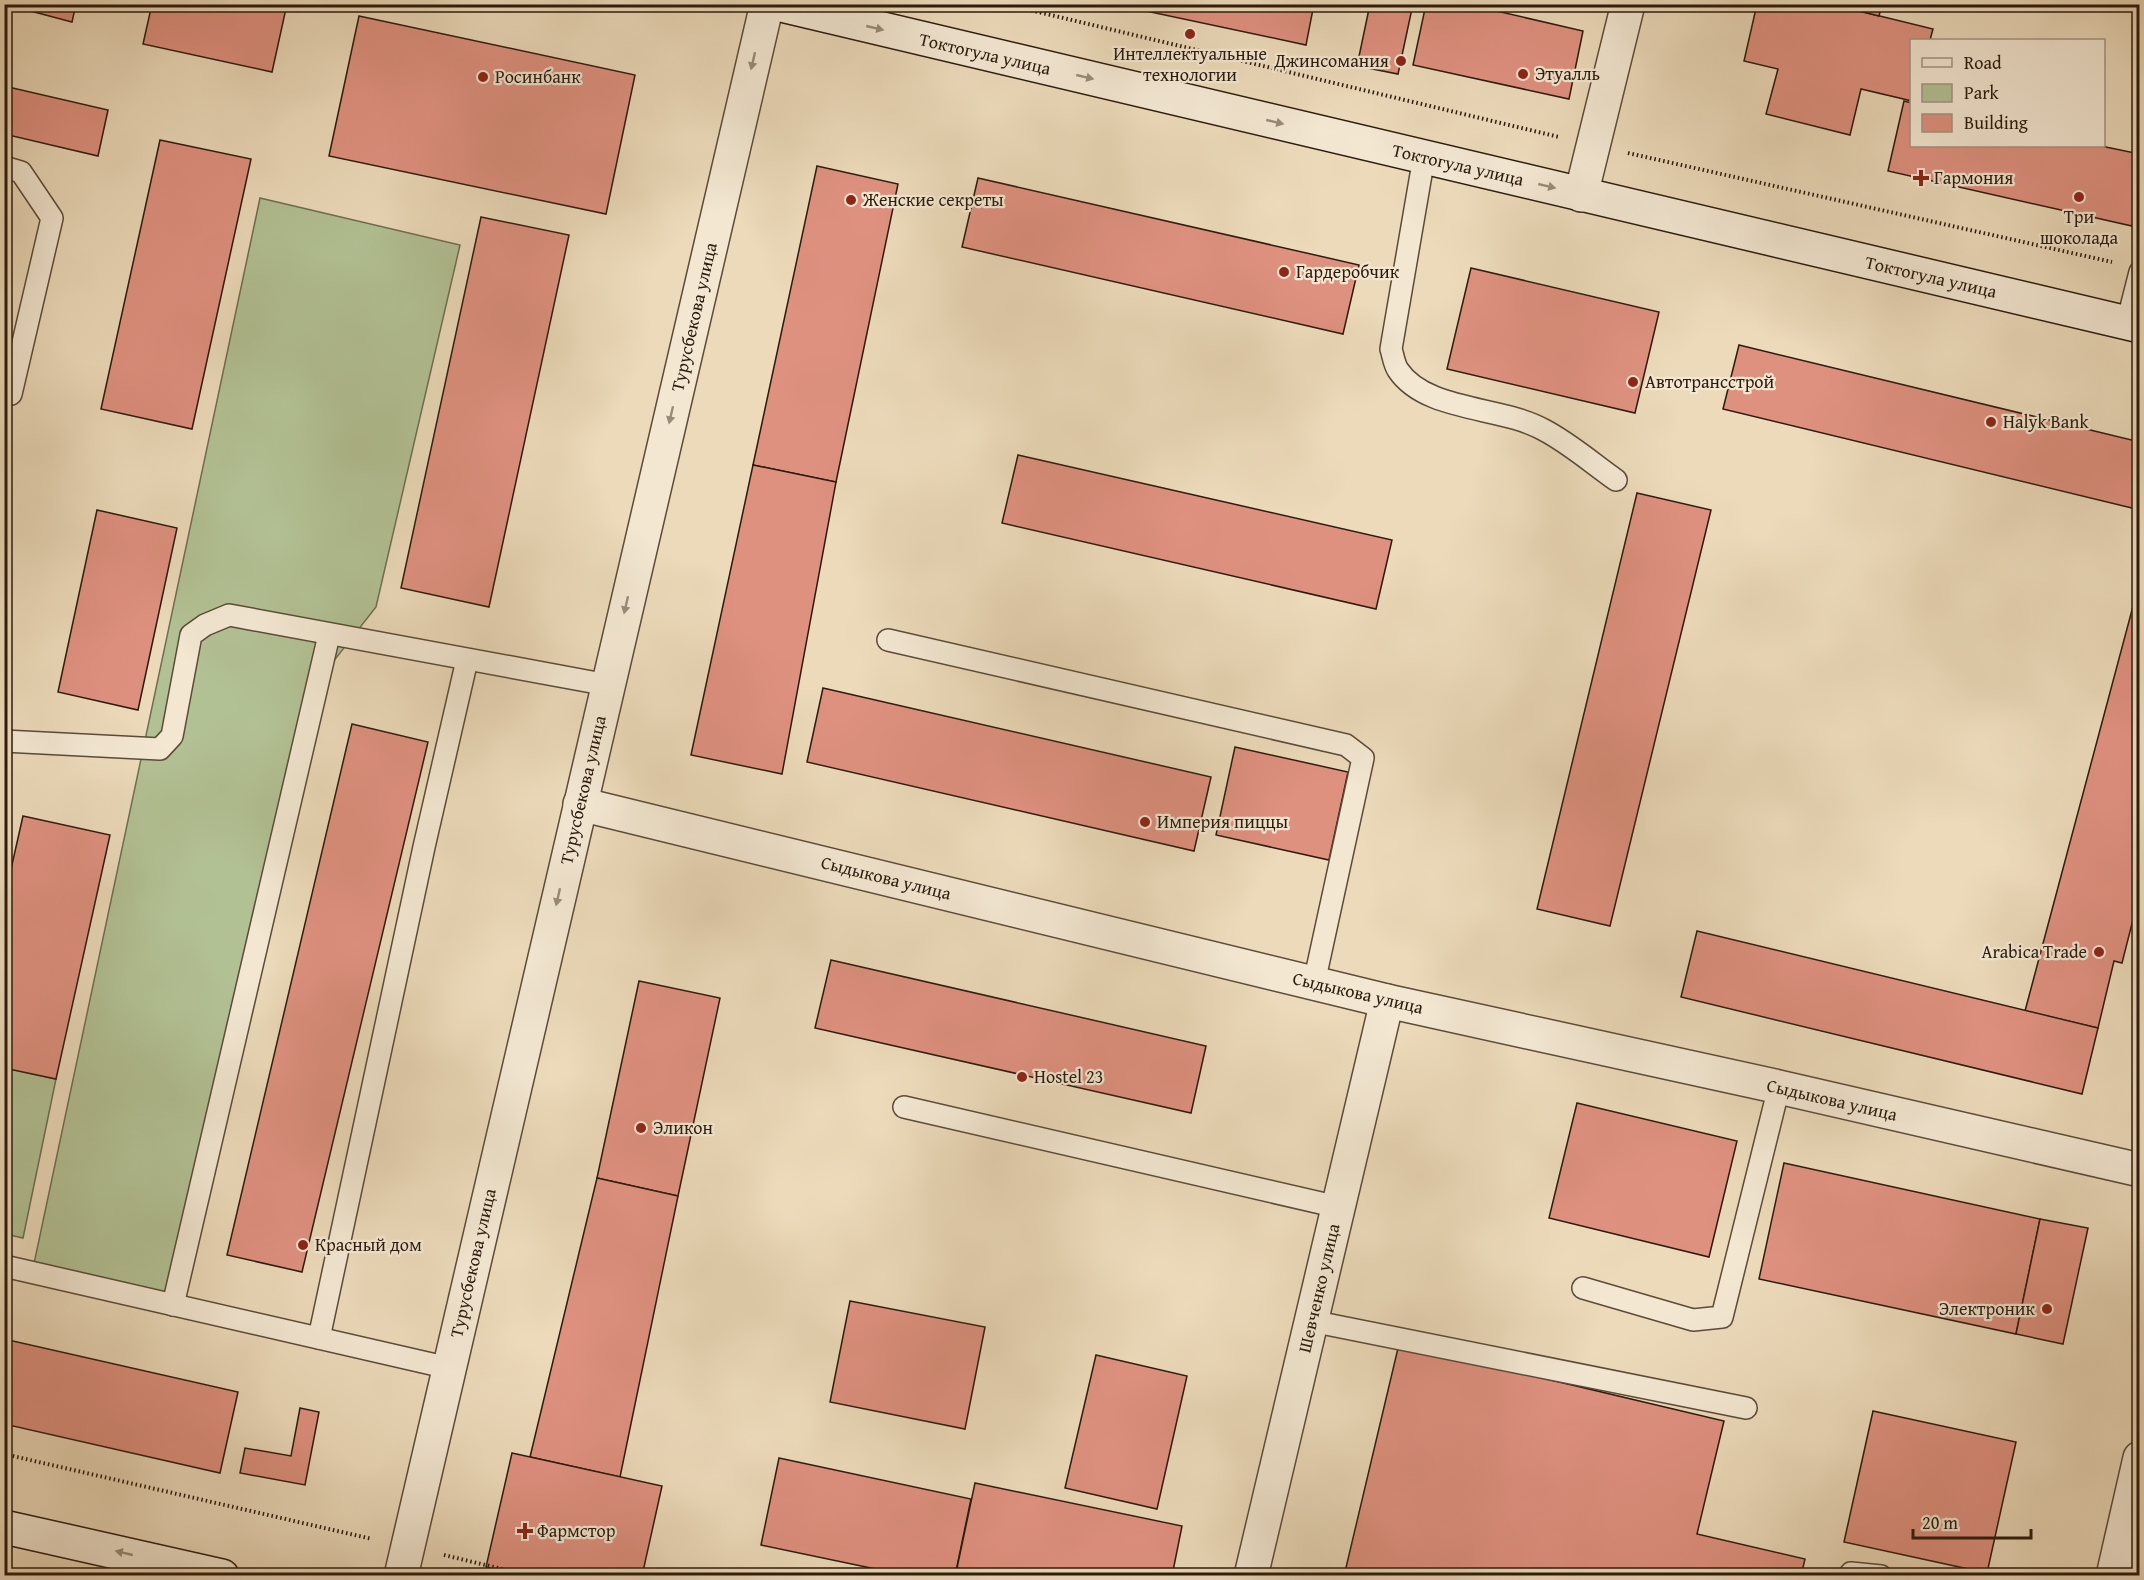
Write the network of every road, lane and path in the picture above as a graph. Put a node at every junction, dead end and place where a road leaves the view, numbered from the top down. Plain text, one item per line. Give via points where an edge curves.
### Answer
1 (767, 4) edge
2 (777, 4) edge
3 (1628, 4) edge
4 (1424, 157) junction
5 (4, 167) edge
6 (1581, 195) junction
7 (2139, 272) edge
8 (2133, 325) edge
9 (11, 394) dead end
10 (1616, 480) dead end
11 (329, 635) junction
12 (888, 640) dead end
13 (467, 660) junction
14 (608, 685) junction
15 (4, 741) edge
16 (580, 804) junction
17 (1314, 983) junction
18 (1387, 1001) junction
19 (1779, 1087) junction
20 (904, 1107) dead end
21 (2139, 1170) edge
22 (1338, 1207) junction
23 (4, 1266) edge
24 (1582, 1288) dead end
25 (173, 1305) junction
26 (1311, 1321) junction
27 (319, 1338) junction
28 (449, 1368) junction
29 (1746, 1408) dead end
30 (4, 1454) edge
31 (2139, 1458) edge
32 (4, 1527) edge
33 (404, 1561) edge
34 (154, 1568) edge
35 (222, 1575) edge
36 (531, 1575) edge
37 (1251, 1575) edge
38 (1849, 1575) edge
39 (1881, 1575) edge
40 (2113, 1575) edge

1 -> 14 street, Турусбекова улица
2 -> 4 street, Токтогула улица
3 - 6 street
4 -> 6 street, Токтогула улица
4 - 10 lane via 1391,349 1397,369 1410,384 1437,399 1513,417 1544,430
5 - 9 lane via 21,172 52,218
6 - 8 street, Токтогула улица
7 - 8 lane
11 - 13 lane
11 - 15 lane via 229,615 205,625 191,635 172,736 160,749
11 - 25 lane
12 - 17 lane via 1346,745 1363,758
13 - 14 lane
13 - 27 lane
14 - 16 street, Турусбекова улица
16 - 17 street, Сыдыкова улица
16 -> 28 street, Турусбекова улица
17 - 18 street, Сыдыкова улица
18 - 19 street, Сыдыкова улица
18 - 22 street, Шевченко улица
19 - 21 street, Сыдыкова улица
19 - 24 lane via 1722,1317 1693,1320
20 - 22 lane
22 - 26 street, Шевченко улица
23 - 25 lane
25 - 27 lane
26 - 29 lane
26 - 37 street, Шевченко улица
27 - 28 lane
28 - 33 street, Турусбекова улица
30 - 33 path
31 - 40 street
34 -> 32 street
33 - 36 path
34 - 35 street
38 - 39 lane

